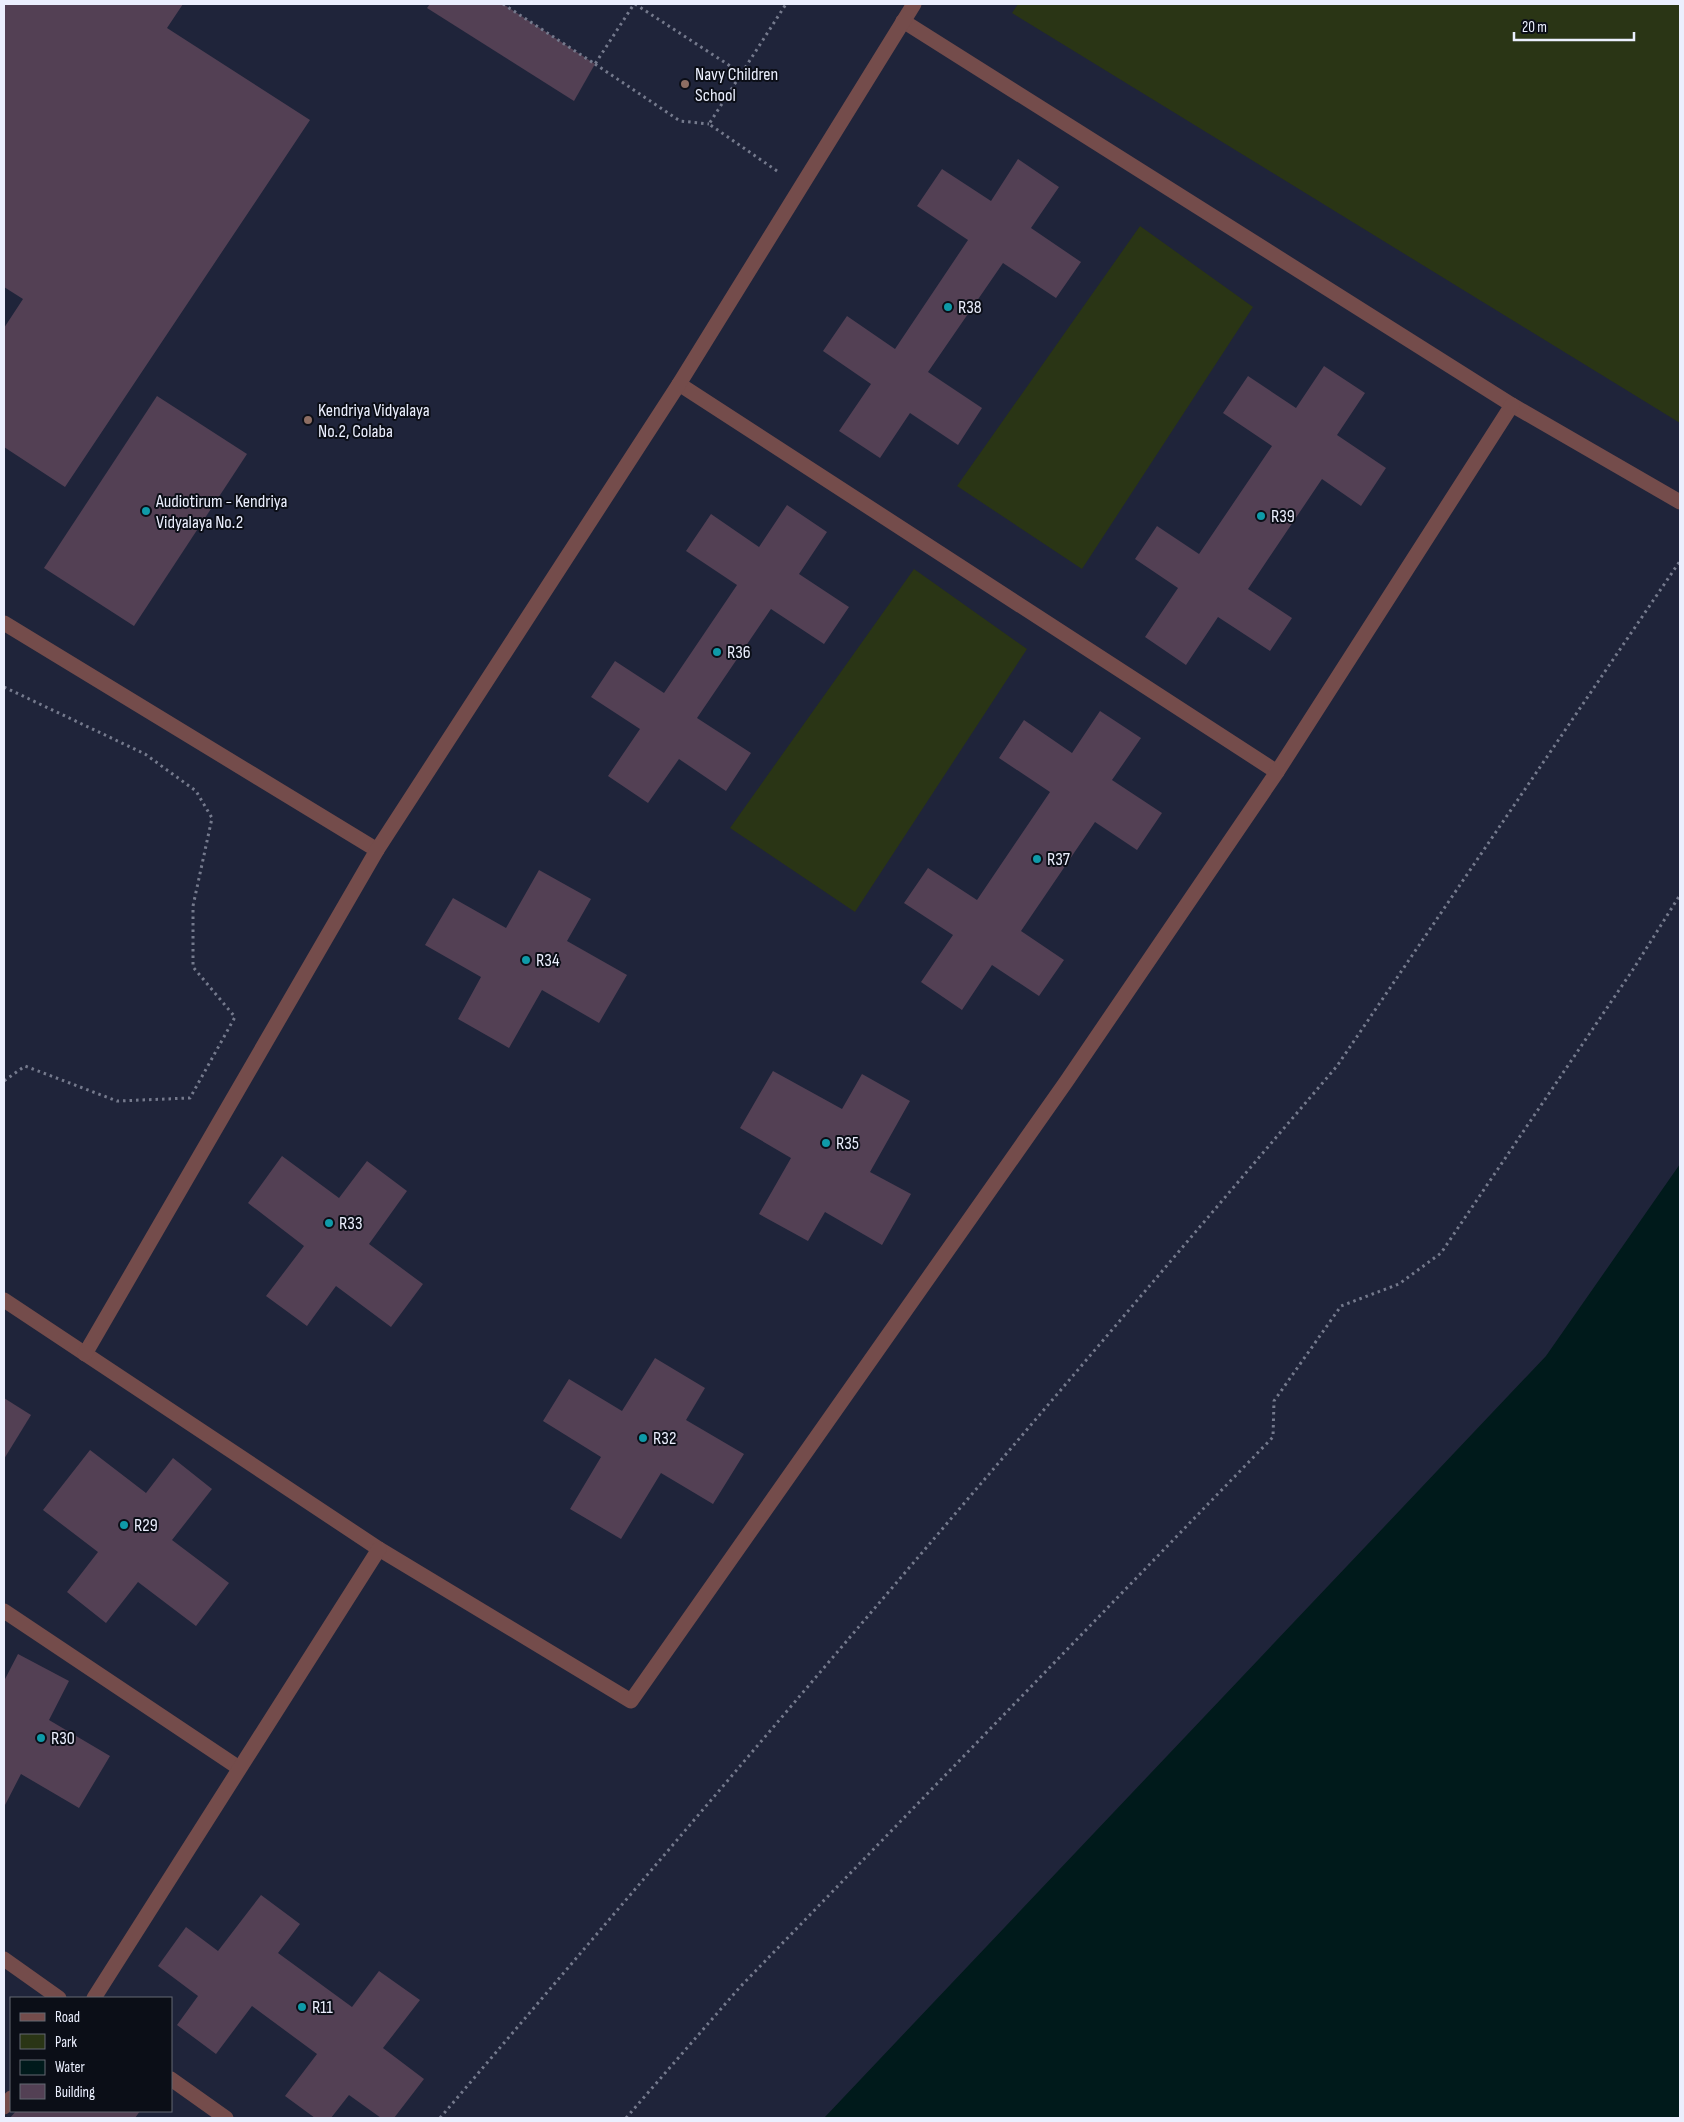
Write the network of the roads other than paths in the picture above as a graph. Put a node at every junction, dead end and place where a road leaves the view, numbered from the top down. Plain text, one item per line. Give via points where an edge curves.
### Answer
1 (914, 4) edge
2 (903, 20) junction
3 (678, 384) junction
4 (1512, 405) junction
5 (1680, 502) edge
6 (4, 623) edge
7 (1277, 772) junction
8 (377, 850) junction
9 (4, 1300) edge
10 (85, 1354) junction
11 (379, 1549) junction
12 (4, 1611) edge
13 (239, 1768) junction
14 (4, 1959) edge
15 (58, 1997) edge
16 (95, 1997) edge
17 (172, 2080) edge
18 (226, 2118) edge

1 - 2 street
2 - 3 street
2 - 4 street
3 - 7 street
3 - 8 street
4 - 5 street
4 - 7 street
6 - 8 street
7 - 11 street via 1060,1090 631,1701
8 - 10 street
9 - 10 street
10 - 11 street
11 - 13 street
12 - 13 street
13 - 16 street
14 - 15 street
17 - 18 street

